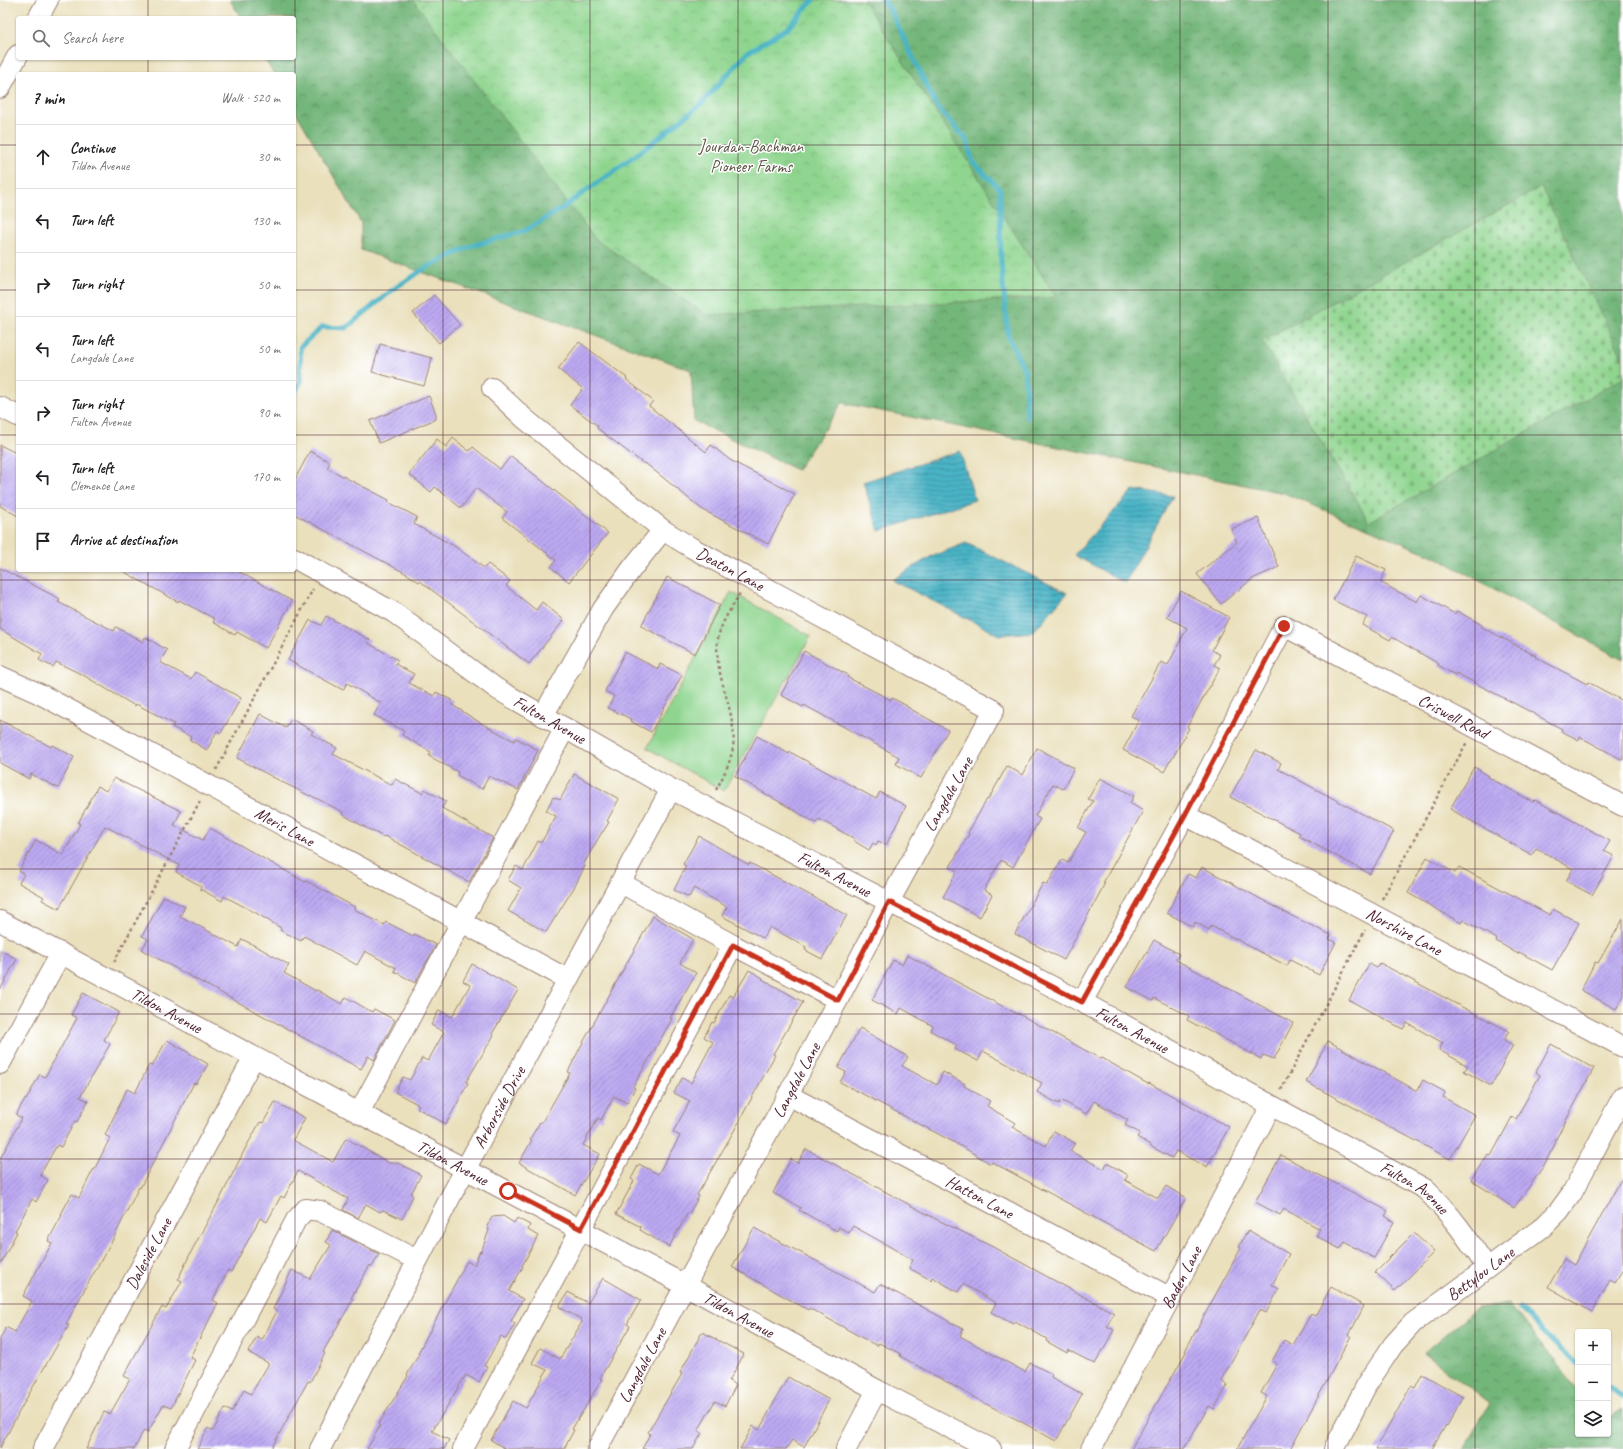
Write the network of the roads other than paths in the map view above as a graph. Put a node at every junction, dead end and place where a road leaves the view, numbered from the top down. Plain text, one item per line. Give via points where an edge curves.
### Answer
1 (48, 0) edge
2 (39, 16) edge
3 (16, 59) edge
4 (0, 88) edge
5 (492, 388) dead end
6 (0, 407) edge
7 (16, 415) edge
8 (663, 530) junction
9 (296, 559) edge
10 (0, 676) edge
11 (994, 710) joint
12 (543, 716) junction
13 (564, 728) junction
14 (671, 789) junction
15 (1623, 806) edge
16 (1185, 815) junction
17 (621, 883) junction
18 (889, 902) junction
19 (0, 921) edge
20 (461, 921) junction
21 (733, 945) junction
22 (61, 954) junction
23 (567, 979) junction
24 (838, 1000) junction
25 (1082, 1002) junction
26 (1623, 1048) edge
27 (254, 1057) junction
28 (0, 1064) edge
29 (788, 1095) junction
30 (1623, 1096) edge
31 (1275, 1099) junction
32 (358, 1113) junction
33 (465, 1169) junction
34 (581, 1229) junction
35 (417, 1260) junction
36 (1487, 1268) junction
37 (686, 1285) junction
38 (1171, 1298) junction
39 (877, 1390) junction
40 (43, 1449) edge
41 (175, 1449) edge
42 (320, 1449) edge
43 (463, 1449) edge
44 (598, 1449) edge
45 (846, 1449) edge
46 (991, 1449) edge
47 (1091, 1449) edge
48 (1334, 1449) edge

1 - 2 street
3 - 4 street
5 - 8 street, Deaton Lane via 524,419
6 - 7 street
8 - 11 street, Deaton Lane
8 - 12 street via 603,609
9 - 12 street, Fulton Avenue via 393,612 497,689
10 - 20 street, Meris Lane via 40,694
11 - 18 street, Langdale Lane
12 - 13 street, Fulton Avenue
13 - 14 street, Fulton Avenue
13 - 20 street
14 - 17 street, Arborside Drive
14 - 18 street, Fulton Avenue
15 - 16 street, Criswell Road via 1284,626
16 - 25 street
16 - 26 street, Norshire Lane
17 - 21 street
17 - 23 street, Arborside Drive
18 - 24 street, Langdale Lane
18 - 25 street, Fulton Avenue
19 - 22 street, Tildon Avenue
20 - 23 street, Meris Lane
20 - 32 street
21 - 24 street
21 - 34 street
22 - 27 street, Tildon Avenue
22 - 28 street
23 - 33 street, Arborside Drive
24 - 29 street, Langdale Lane
25 - 31 street, Fulton Avenue
27 - 32 street, Tildon Avenue
27 - 40 street, Daleside Lane
29 - 37 street, Langdale Lane
29 - 38 street, Hatton Lane
30 - 36 street, Bettylou Lane via 1572,1193 1559,1211 1543,1228
31 - 36 street, Fulton Avenue via 1425,1189 1460,1227
31 - 38 street, Baden Lane
32 - 33 street, Tildon Avenue
33 - 34 street, Tildon Avenue
33 - 35 street, Arborside Drive
34 - 37 street, Tildon Avenue
34 - 43 street
35 - 41 street via 320,1211 306,1209 296,1220
35 - 42 street, Arborside Drive
36 - 48 street, Bettylou Lane via 1413,1323 1393,1345 1366,1386
37 - 39 street, Tildon Avenue
37 - 44 street, Langdale Lane
38 - 47 street, Baden Lane
39 - 45 street
39 - 46 street, Tildon Avenue

